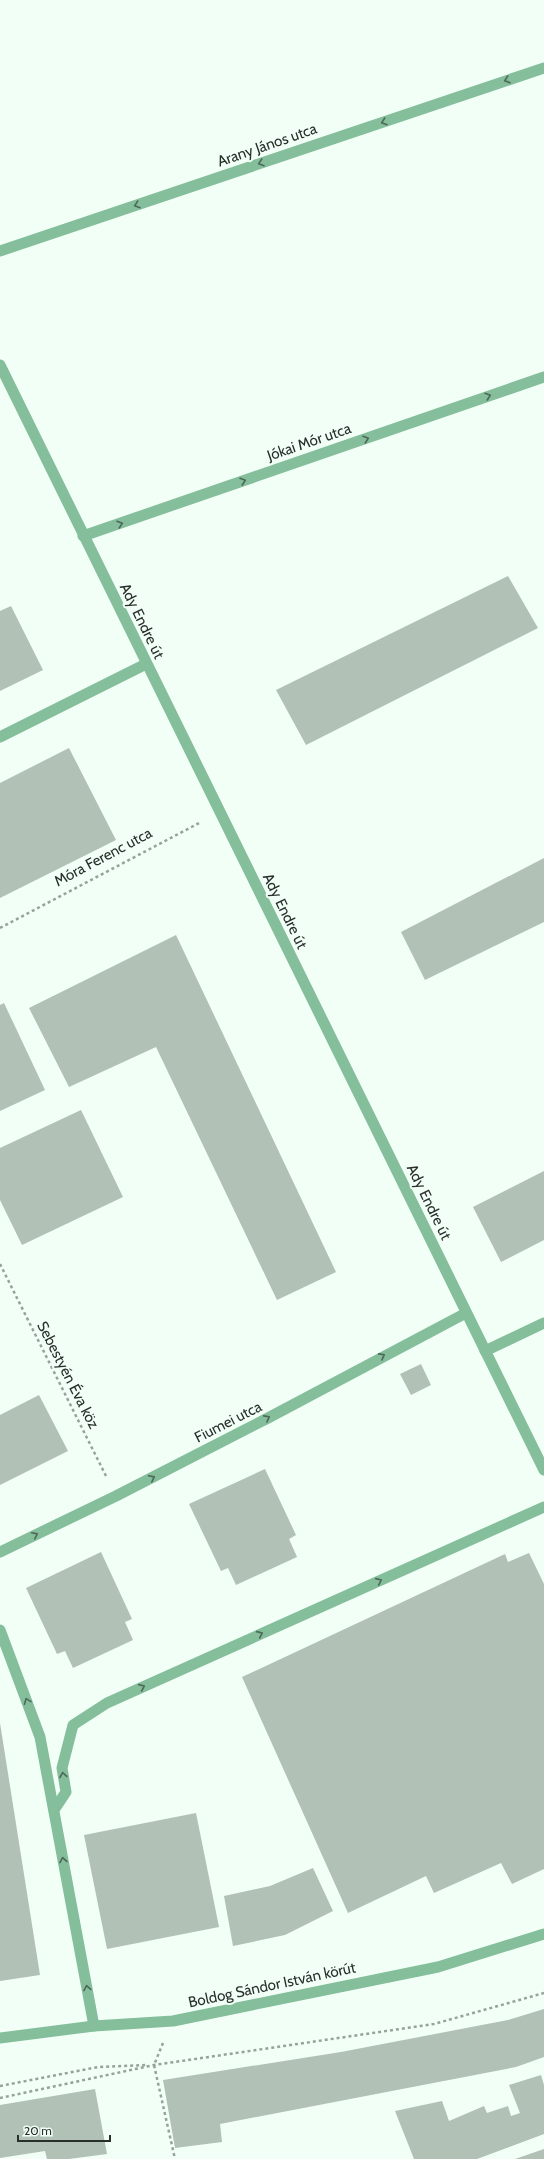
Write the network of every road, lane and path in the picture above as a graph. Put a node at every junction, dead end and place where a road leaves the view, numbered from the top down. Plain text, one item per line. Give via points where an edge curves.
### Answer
1 (544, 68) edge
2 (0, 251) edge
3 (0, 365) edge
4 (544, 377) edge
5 (83, 536) junction
6 (146, 664) junction
7 (0, 737) edge
8 (220, 812) junction
9 (0, 928) edge
10 (0, 1264) edge
11 (466, 1313) junction
12 (544, 1322) edge
13 (485, 1351) junction
14 (544, 1470) edge
15 (116, 1496) junction
16 (544, 1507) edge
17 (0, 1552) edge
18 (0, 1630) edge
19 (54, 1810) junction
20 (544, 1934) edge
21 (544, 1993) edge
22 (173, 2020) junction
23 (94, 2026) junction
24 (0, 2038) edge
25 (154, 2065) junction
26 (0, 2086) edge
27 (0, 2098) edge
28 (175, 2159) edge

1 -> 2 street, Arany János utca
3 - 5 street, Ady Endre út
5 -> 4 street, Jókai Mór utca
5 - 6 street, Ady Endre út
6 - 7 street
6 - 8 street, Ady Endre út
8 - 9 path, Móra Ferenc utca
8 - 11 street, Ady Endre út
10 - 15 path, Sebestyén Éva köz
11 - 13 street, Ady Endre út
15 -> 11 street, Fiumei utca
12 - 13 street
13 - 14 street, Ady Endre út
17 -> 15 street, Fiumei utca
19 -> 16 street via 66,1792 62,1768 74,1725 107,1703
19 -> 18 street via 40,1737
23 -> 19 street
20 - 22 street, Boldog Sándor István körút via 438,1967
21 - 25 path via 434,2024
22 - 23 street, Boldog Sándor István körút
22 - 25 path
23 - 24 street, Boldog Sándor István körút
25 - 26 path via 98,2067
25 - 27 path
25 - 28 path

